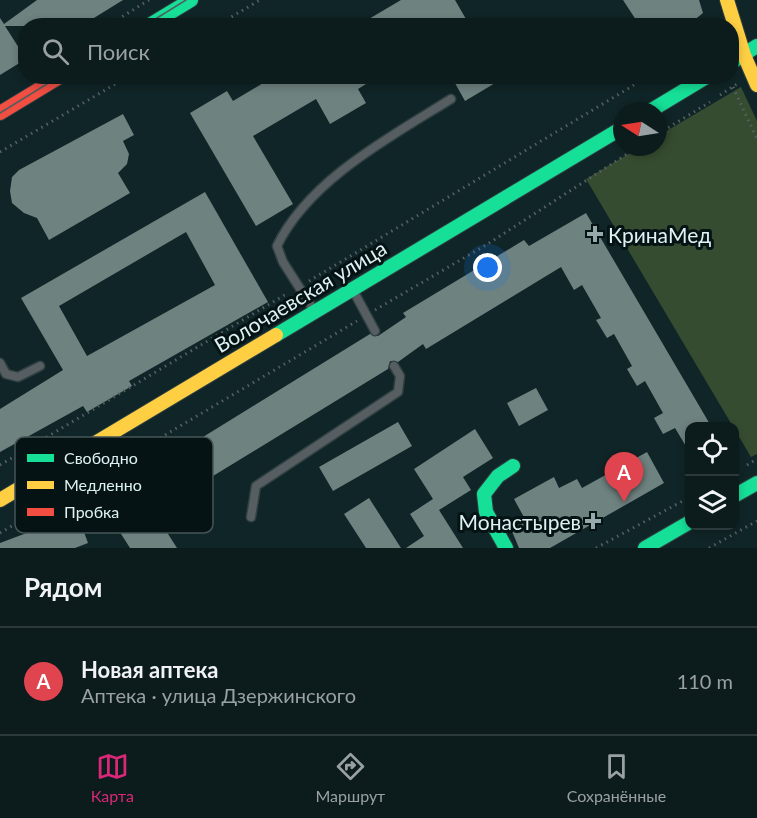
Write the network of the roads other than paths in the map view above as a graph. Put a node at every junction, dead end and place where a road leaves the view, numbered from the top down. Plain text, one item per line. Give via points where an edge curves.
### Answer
1 (191, 0) edge
2 (727, 0) edge
3 (161, 18) edge
4 (730, 18) edge
5 (757, 46) edge
6 (739, 58) edge
7 (739, 60) edge
8 (755, 79) edge
9 (48, 84) edge
10 (695, 84) edge
11 (451, 99) dead end
12 (665, 102) edge
13 (0, 113) edge
14 (613, 133) edge
15 (353, 289) junction
16 (315, 312) junction
17 (375, 331) dead end
18 (0, 363) edge
19 (40, 366) dead end
20 (394, 366) dead end
21 (106, 437) edge
22 (513, 466) dead end
23 (757, 483) edge
24 (15, 491) edge
25 (739, 494) edge
26 (0, 500) edge
27 (250, 517) dead end
28 (685, 525) edge
29 (506, 548) edge
30 (645, 548) edge

1 - 3 main road
2 - 4 main road
5 - 6 main road
7 - 8 main road
9 - 13 main road
10 - 12 main road
11 - 16 lane via 336,174 286,227 277,246
14 - 15 main road, Волочаевская улица
15 - 16 main road, Волочаевская улица
15 - 17 lane
16 - 21 main road, Волочаевская улица
18 - 19 lane via 6,374 18,377
20 - 27 lane via 400,375 398,392 256,486
22 - 29 main road via 486,484 482,492 483,505
23 - 25 main road
24 - 26 main road, Волочаевская улица
28 - 30 main road

